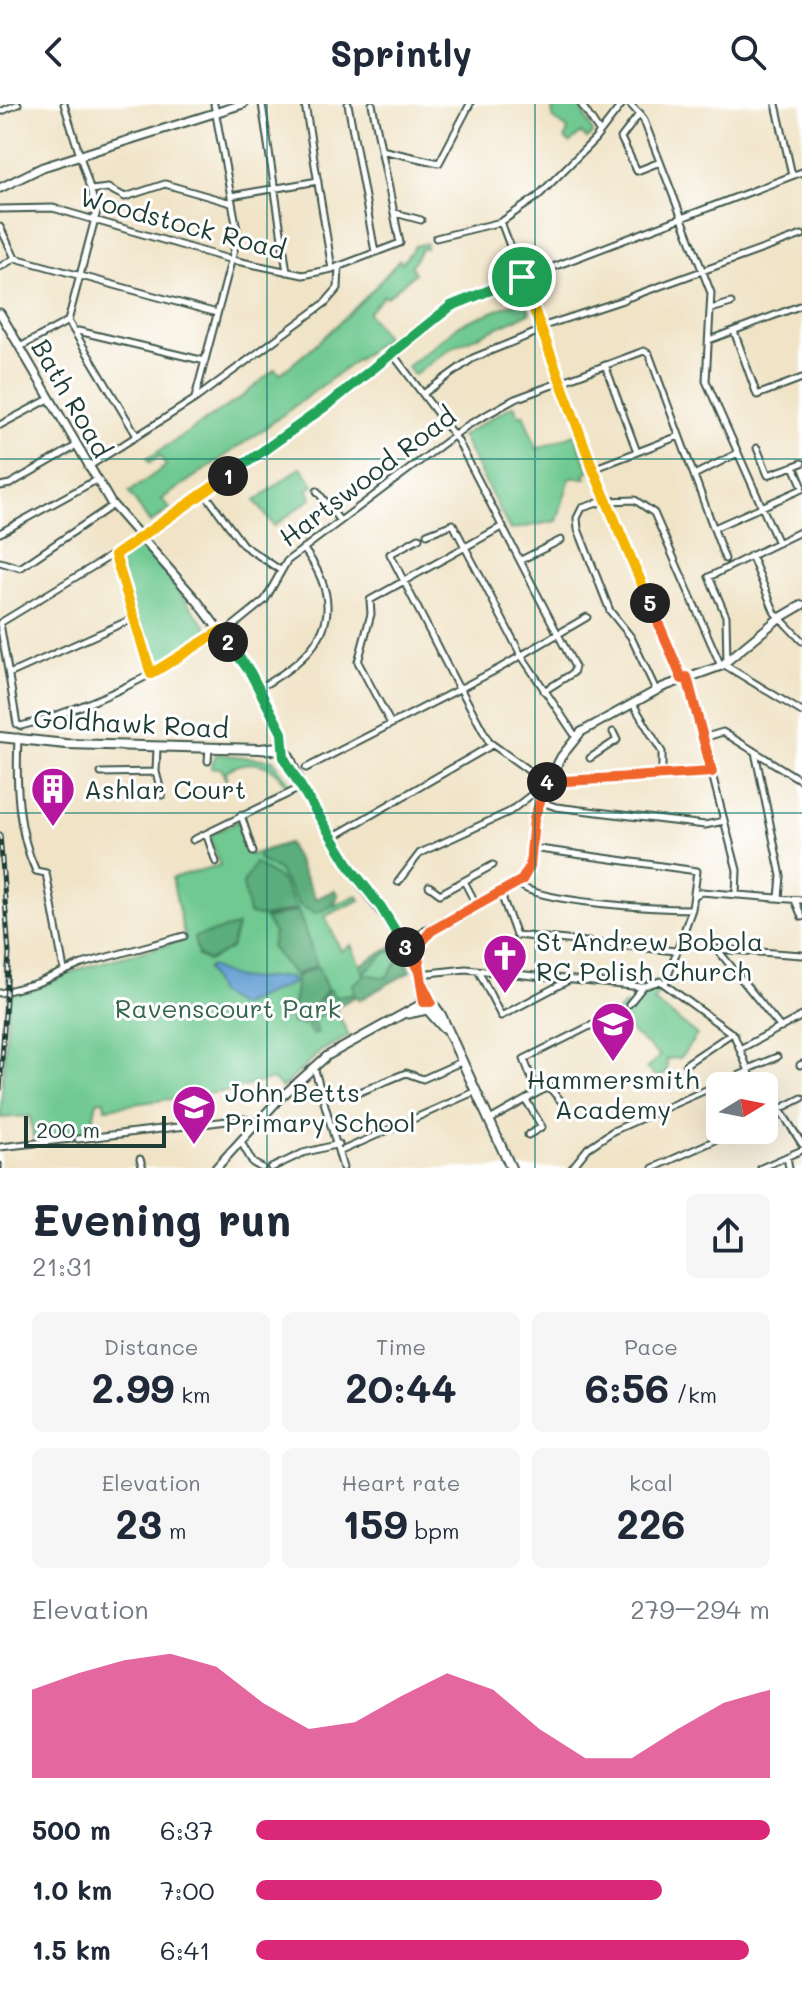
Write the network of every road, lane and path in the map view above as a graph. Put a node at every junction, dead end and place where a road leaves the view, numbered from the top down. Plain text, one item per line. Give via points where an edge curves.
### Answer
1 (18, 104) edge
2 (64, 104) edge
3 (243, 104) edge
4 (262, 104) edge
5 (305, 104) edge
6 (348, 104) edge
7 (372, 104) edge
8 (470, 104) edge
9 (581, 104) edge
10 (622, 104) edge
11 (630, 104) edge
12 (776, 104) edge
13 (214, 108) edge
14 (0, 112) edge
15 (640, 113) junction
16 (599, 131) junction
17 (381, 150) junction
18 (79, 155) junction
19 (660, 162) junction
20 (802, 172) edge
21 (792, 175) junction
22 (318, 181) junction
23 (0, 188) edge
24 (275, 189) junction
25 (91, 190) junction
26 (231, 200) junction
27 (0, 209) edge
28 (395, 213) junction
29 (681, 217) junction
30 (97, 220) junction
31 (421, 220) dead end
32 (501, 222) junction
33 (0, 227) edge
34 (802, 235) edge
35 (436, 238) dead end
36 (375, 252) junction
37 (15, 258) junction
38 (232, 260) junction
39 (339, 266) junction
40 (0, 267) edge
41 (332, 269) junction
42 (702, 271) junction
43 (287, 272) junction
44 (80, 277) junction
45 (522, 277) junction
46 (731, 303) dead end
47 (802, 305) edge
48 (711, 309) junction
49 (0, 313) edge
50 (217, 313) junction
51 (68, 321) junction
52 (541, 328) junction
53 (77, 331) junction
54 (734, 331) junction
55 (709, 340) junction
56 (19, 347) junction
57 (392, 353) junction
58 (205, 361) junction
59 (605, 365) junction
60 (802, 378) edge
61 (561, 382) junction
62 (423, 394) junction
63 (49, 399) junction
64 (195, 399) junction
65 (0, 425) edge
66 (454, 435) junction
67 (137, 436) junction
68 (679, 436) junction
69 (76, 446) junction
70 (757, 448) dead end
71 (637, 452) junction
72 (738, 453) junction
73 (802, 463) edge
74 (794, 466) junction
75 (88, 467) junction
76 (593, 469) junction
77 (694, 475) junction
78 (96, 480) junction
79 (0, 486) edge
80 (802, 487) edge
81 (317, 491) dead end
82 (204, 492) junction
83 (607, 501) junction
84 (112, 504) junction
85 (761, 505) junction
86 (340, 521) junction
87 (503, 526) junction
88 (714, 528) junction
89 (802, 531) edge
90 (0, 533) edge
91 (427, 534) dead end
92 (140, 538) junction
93 (419, 538) dead end
94 (561, 540) dead end
95 (778, 543) junction
96 (303, 548) junction
97 (465, 548) junction
98 (115, 555) junction
99 (751, 555) junction
100 (725, 559) dead end
101 (521, 560) junction
102 (0, 562) edge
103 (280, 570) junction
104 (404, 581) junction
105 (802, 605) edge
106 (587, 617) dead end
107 (134, 618) junction
108 (778, 619) junction
109 (0, 623) edge
110 (558, 632) junction
111 (222, 633) junction
112 (802, 641) edge
113 (521, 655) junction
114 (724, 664) junction
115 (9, 674) junction
116 (151, 674) junction
117 (684, 678) junction
118 (259, 688) junction
119 (460, 689) junction
120 (656, 690) junction
121 (544, 691) junction
122 (633, 703) junction
123 (802, 712) edge
124 (391, 724) junction
125 (613, 732) dead end
126 (0, 737) edge
127 (18, 737) junction
128 (576, 737) junction
129 (703, 738) junction
130 (492, 745) junction
131 (157, 747) junction
132 (209, 748) junction
133 (283, 751) junction
134 (755, 752) junction
135 (590, 758) dead end
136 (208, 761) dead end
137 (306, 768) dead end
138 (156, 772) junction
139 (712, 772) junction
140 (101, 773) dead end
141 (551, 774) junction
142 (662, 775) junction
143 (802, 781) edge
144 (300, 783) junction
145 (546, 783) junction
146 (162, 795) dead end
147 (540, 798) junction
148 (241, 815) junction
149 (724, 821) junction
150 (207, 836) junction
151 (332, 838) junction
152 (193, 840) dead end
153 (532, 848) junction
154 (253, 852) dead end
155 (216, 862) dead end
156 (493, 865) dead end
157 (464, 881) junction
158 (398, 882) dead end
159 (518, 884) junction
160 (429, 886) dead end
161 (501, 894) junction
162 (736, 895) junction
163 (695, 896) junction
164 (779, 898) junction
165 (799, 900) edge
166 (477, 907) junction
167 (692, 909) junction
168 (802, 917) edge
169 (184, 936) dead end
170 (412, 948) junction
171 (676, 951) junction
172 (802, 955) edge
173 (64, 970) junction
174 (479, 971) junction
175 (419, 973) junction
176 (569, 980) junction
177 (665, 984) junction
178 (642, 987) junction
179 (0, 993) edge
180 (629, 1004) dead end
181 (428, 1005) junction
182 (802, 1016) edge
183 (592, 1025) dead end
184 (781, 1028) junction
185 (732, 1033) junction
186 (740, 1049) junction
187 (777, 1057) dead end
188 (461, 1062) junction
189 (686, 1064) dead end
190 (314, 1067) junction
191 (748, 1070) junction
192 (474, 1092) junction
193 (537, 1093) junction
194 (355, 1094) dead end
195 (802, 1098) edge
196 (526, 1100) junction
197 (561, 1101) dead end
198 (779, 1108) joint
199 (487, 1122) junction
200 (258, 1123) junction
201 (528, 1135) dead end
202 (241, 1142) junction
203 (339, 1144) junction
204 (706, 1144) edge
205 (802, 1144) edge
206 (0, 1147) edge
207 (802, 1150) edge
208 (341, 1151) junction
209 (787, 1157) junction
210 (675, 1158) junction
211 (140, 1159) dead end
212 (143, 1168) edge
213 (216, 1168) edge
214 (262, 1168) edge
215 (271, 1168) edge
216 (343, 1168) edge
217 (511, 1168) edge
218 (572, 1168) edge
219 (653, 1168) edge
220 (679, 1168) edge
221 (761, 1168) edge
222 (789, 1168) edge

1 - 14 street
2 - 18 street
3 - 13 main road
4 - 24 street
5 - 22 street
6 - 36 street
7 - 17 street
8 - 17 street via 439,163
9 - 16 street
10 - 16 street
11 - 15 street
12 - 21 street
13 - 18 main road
13 - 26 street
15 - 19 street
15 - 19 street via 621,138 637,171
16 - 32 street via 537,197
17 - 28 street
18 - 23 main road
18 - 25 street
19 - 29 street
20 - 21 street
21 - 29 street
22 - 24 street
22 - 41 street
24 - 26 street
24 - 43 street
25 - 26 street via 108,188 125,197 165,184
25 - 30 street
26 - 38 street via 238,235
27 - 30 street, Woodstock Road via 53,208
28 - 31 street
28 - 36 street, Woodstock Road via 399,245
29 - 42 street
29 - 45 street
30 - 38 street, Woodstock Road
30 - 44 street
32 - 35 street
32 - 45 street
33 - 37 street
34 - 42 street
36 - 39 street, Woodstock Road
37 - 40 street
37 - 44 street
38 - 43 street, Woodstock Road
38 - 50 street
39 - 41 street, Woodstock Road
39 - 64 street via 338,288 325,303
41 - 43 street, Woodstock Road via 303,275
42 - 48 street
42 - 52 street
44 - 50 street
44 - 51 street
45 - 52 street
45 - 57 street via 451,306
46 - 48 street
47 - 54 street
48 - 55 street
49 - 56 main road, Bath Road
50 - 58 street
51 - 53 street
51 - 56 street
52 - 61 street
52 - 62 street via 473,358
53 - 58 street
53 - 67 street
54 - 55 street
54 - 60 street via 757,395
55 - 72 street via 706,381
56 - 63 main road, Bath Road
57 - 62 street
57 - 82 street
58 - 64 street
59 - 61 street, Hartswood Road
59 - 68 street, Hartswood Road via 646,351
59 - 71 street
61 - 66 street, Hartswood Road via 496,408
61 - 76 street
62 - 66 street
63 - 65 street
63 - 69 main road, Bath Road
64 - 67 street
66 - 86 street, Hartswood Road
66 - 87 street
67 - 75 street
68 - 71 street
68 - 77 street
69 - 75 main road, Bath Road
69 - 79 street
70 - 74 street via 768,475
71 - 76 street
72 - 77 street
72 - 85 street
73 - 74 street
74 - 80 street
75 - 78 main road, Bath Road
76 - 83 street
77 - 88 street
78 - 84 main road, Bath Road
78 - 90 street
80 - 85 street
81 - 86 street
82 - 92 street
82 - 103 street via 243,545
83 - 114 street via 635,500 654,513
83 - 117 street
83 - 120 street via 582,508 578,529 610,611 631,637
84 - 92 main road, Bath Road
84 - 102 street via 20,568
85 - 88 street
85 - 95 street
86 - 96 street, Hartswood Road
87 - 97 street
87 - 101 street
88 - 100 street
89 - 95 street
91 - 97 street via 453,524
92 - 98 street
92 - 111 main road, Bath Road
93 - 104 street via 390,554
94 - 101 street
95 - 99 street
96 - 103 street, Hartswood Road
96 - 118 street via 325,582 327,617 303,660
97 - 104 street
97 - 113 street
98 - 107 street
98 - 109 street
99 - 108 street
99 - 114 street via 709,577 726,616
101 - 110 street
103 - 111 street, Hartswood Road via 265,600
104 - 119 street
104 - 124 street via 370,600 358,659
105 - 108 main road
106 - 110 street
107 - 115 street
107 - 116 street
108 - 112 street
108 - 114 main road
109 - 115 street
110 - 113 street
110 - 121 street via 575,671
111 - 116 street, Hartswood Road
111 - 118 main road, Bath Road
113 - 119 street
113 - 121 street
114 - 117 main road
114 - 123 street
115 - 116 street, Hartswood Road via 18,725 51,718
117 - 120 main road
117 - 129 street
118 - 133 main road, Bath Road via 284,737
119 - 124 street
119 - 130 street
120 - 122 main road
121 - 128 street
122 - 128 main road
122 - 142 street via 662,752
124 - 137 street
125 - 135 street via 617,740
126 - 127 main road, Goldhawk Road
127 - 131 main road, Goldhawk Road
127 - 173 street via 18,787 27,849 36,871 46,873
128 - 141 main road
129 - 134 street via 723,732
129 - 139 street
130 - 145 street
130 - 151 street
131 - 132 main road, Goldhawk Road
131 - 138 street
132 - 133 main road, Goldhawk Road
132 - 136 street
133 - 144 main road
134 - 143 street
134 - 164 street via 781,876
138 - 140 street
138 - 146 street
139 - 142 street
139 - 149 street
141 - 142 street via 566,781
141 - 145 main road
144 - 148 street
144 - 151 main road
145 - 147 main road
147 - 149 street via 556,807 705,825
147 - 153 main road
147 - 158 street via 531,795 509,812 420,853
148 - 150 street
148 - 154 street
149 - 162 street via 737,870
150 - 152 street
150 - 155 street
151 - 170 main road
153 - 159 main road via 529,868
153 - 163 street via 694,870
156 - 157 street
157 - 160 street via 440,894
157 - 166 street
159 - 161 main road
159 - 167 street via 553,896
161 - 166 main road
161 - 171 street via 516,935
162 - 163 street
162 - 164 street
163 - 167 street
164 - 165 street
165 - 168 street
166 - 170 main road via 422,932
167 - 171 street
169 - 173 street
170 - 175 main road
171 - 177 street
172 - 184 street via 717,949
173 - 179 street
174 - 175 street
174 - 176 street
174 - 176 street via 501,1016
175 - 181 main road
176 - 178 street
177 - 178 street via 654,980
177 - 185 street
178 - 180 street
181 - 188 main road
181 - 190 main road via 348,1043
182 - 184 street
183 - 193 street via 524,1059
184 - 186 street
185 - 186 street
185 - 189 street
186 - 191 street
187 - 191 street
188 - 192 main road
188 - 194 street via 423,1079 406,1073
190 - 200 main road
190 - 203 street
191 - 218 street via 613,1131 588,1148
192 - 199 main road
192 - 208 street
193 - 196 street
193 - 197 street via 549,1087
195 - 198 street
196 - 199 street
196 - 201 street via 542,1127
198 - 205 street
199 - 217 main road
200 - 202 main road
200 - 206 street via 244,1119
202 - 213 main road
202 - 214 street
203 - 208 street
203 - 215 street
204 - 210 street
207 - 209 street
208 - 216 street
209 - 221 street
209 - 222 street
210 - 219 street
210 - 220 street
211 - 212 street

